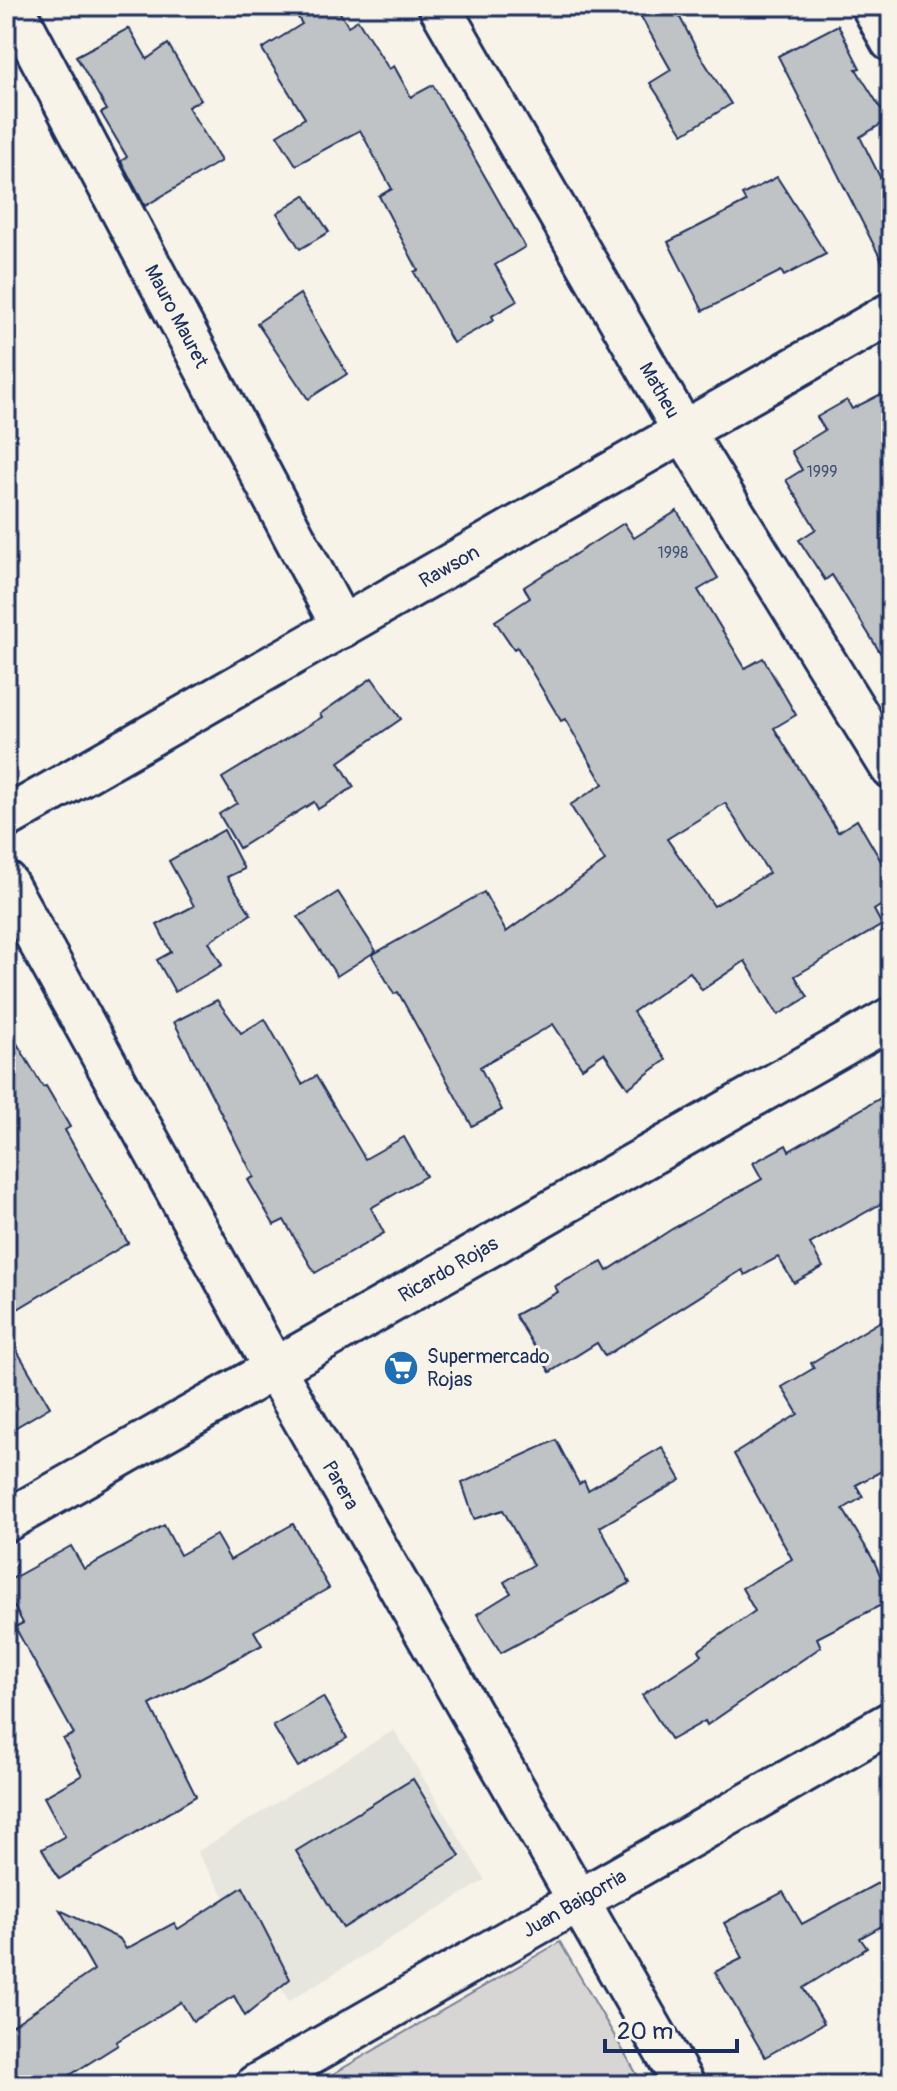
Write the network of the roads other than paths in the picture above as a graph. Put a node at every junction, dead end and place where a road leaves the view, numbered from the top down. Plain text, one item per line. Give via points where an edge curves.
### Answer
1 (13, 6) edge
2 (439, 6) edge
3 (872, 6) edge
4 (891, 41) edge
5 (891, 313) edge
6 (684, 432) junction
7 (342, 627) junction
8 (891, 768) edge
9 (6, 818) edge
10 (6, 882) edge
11 (891, 1018) edge
12 (274, 1368) junction
13 (6, 1521) edge
14 (891, 1722) edge
15 (578, 1900) junction
16 (256, 2085) edge
17 (684, 2085) edge

1 - 7 street, Mauro Mauret
2 - 6 street, Matheu
3 - 4 street
5 - 6 street, Rawson
6 - 7 street, Rawson
6 - 8 street, Matheu
7 - 9 street, Rawson
10 - 12 street, Parera
11 - 12 street, Ricardo Rojas
12 - 13 street, Ricardo Rojas
12 - 15 street, Parera
14 - 15 street, Juan Baigorria
15 - 16 street, Juan Baigorria
15 - 17 street, Parera

